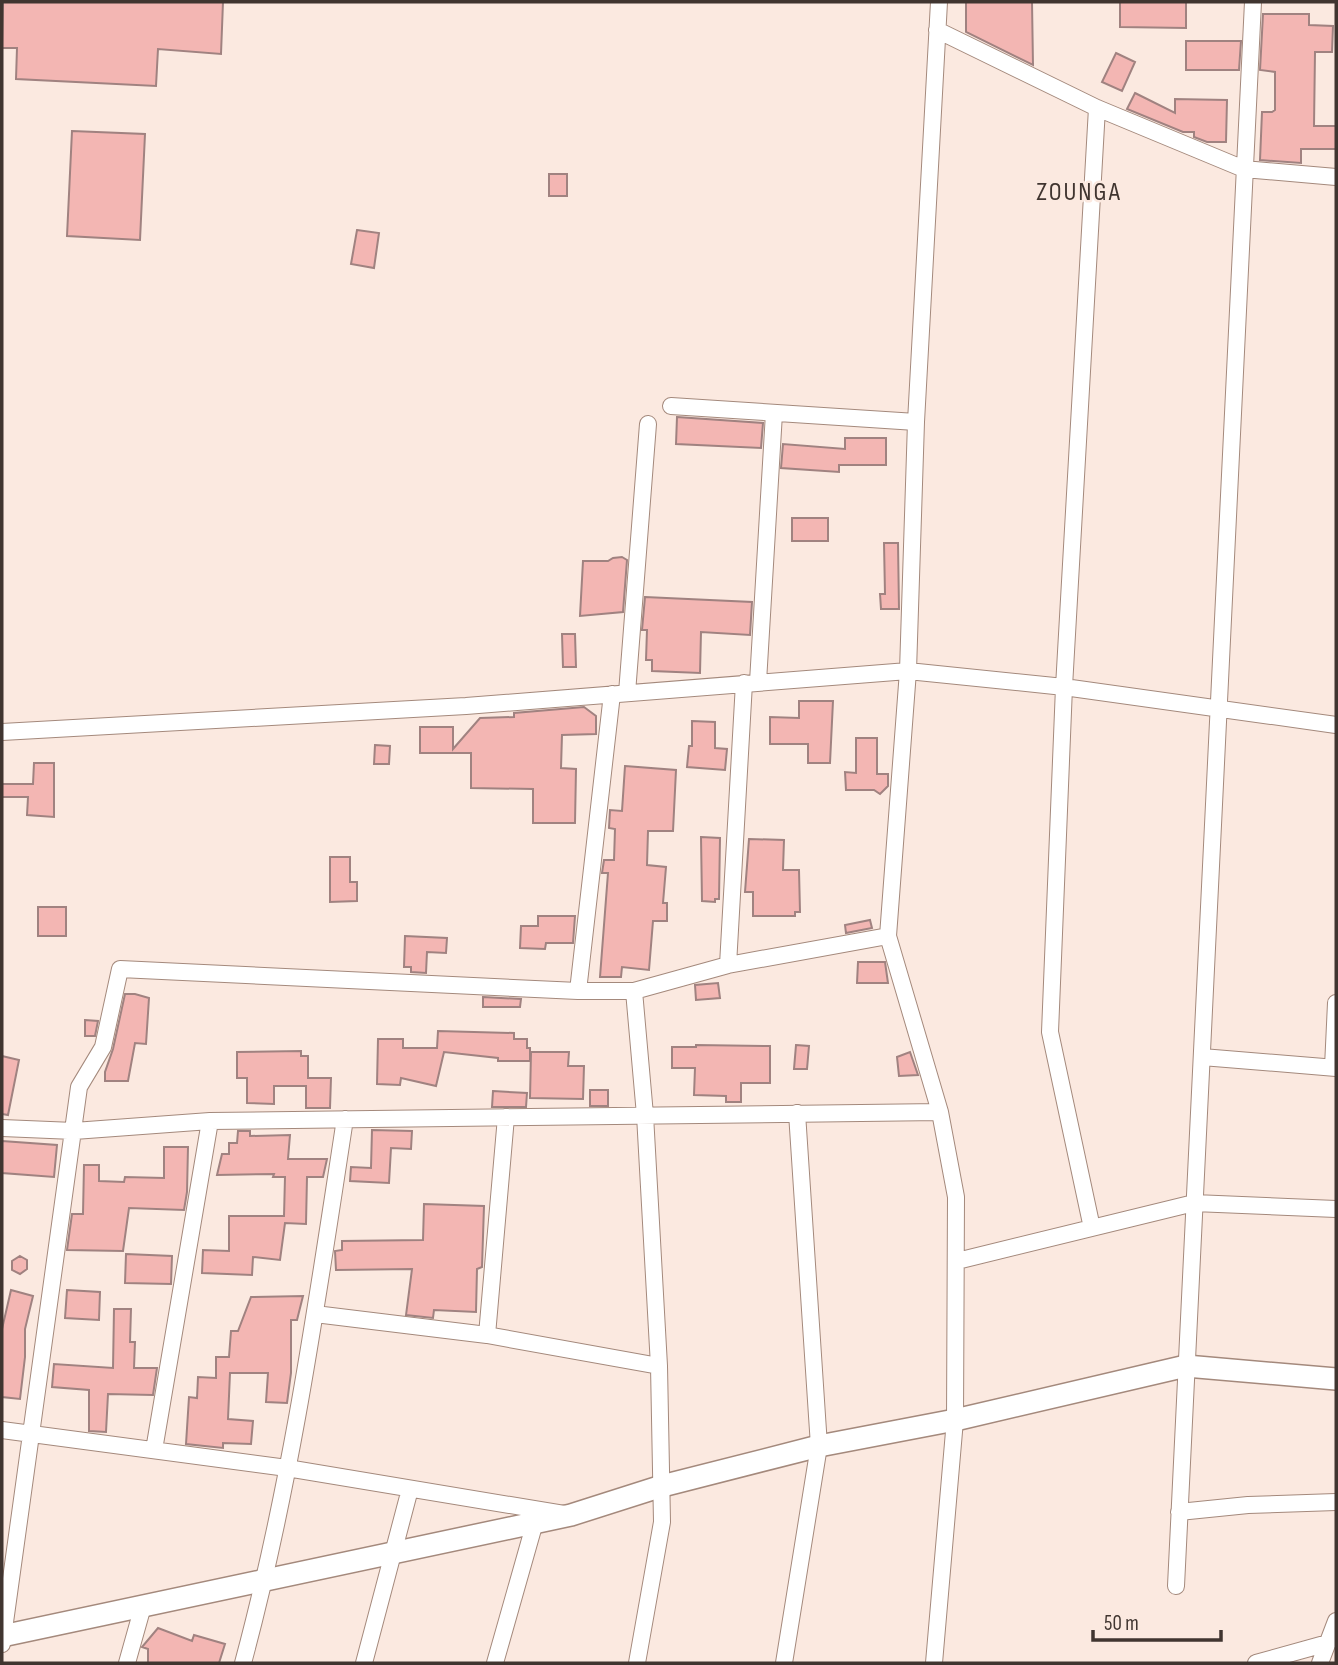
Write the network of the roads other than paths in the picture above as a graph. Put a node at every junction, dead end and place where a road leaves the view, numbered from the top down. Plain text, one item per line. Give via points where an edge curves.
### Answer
1 (939, 2) edge
2 (1253, 2) edge
3 (937, 30) junction
4 (1097, 108) junction
5 (1244, 169) junction
6 (1336, 177) edge
7 (671, 406) dead end
8 (774, 413) junction
9 (916, 422) junction
10 (648, 424) dead end
11 (908, 671) junction
12 (751, 683) junction
13 (1064, 687) junction
14 (619, 693) junction
15 (1220, 708) junction
16 (1336, 724) edge
17 (2, 732) edge
18 (888, 936) junction
19 (728, 965) junction
20 (578, 991) junction
21 (634, 991) junction
22 (1336, 1003) edge
23 (1202, 1057) junction
24 (1335, 1068) edge
25 (940, 1112) junction
26 (797, 1113) junction
27 (645, 1115) junction
28 (506, 1117) junction
29 (345, 1119) junction
30 (210, 1121) junction
31 (2, 1128) edge
32 (74, 1131) junction
33 (1194, 1203) junction
34 (1336, 1209) edge
35 (1092, 1228) junction
36 (957, 1261) junction
37 (315, 1314) junction
38 (487, 1335) junction
39 (659, 1366) junction
40 (1186, 1366) junction
41 (1336, 1378) edge
42 (955, 1420) junction
43 (2, 1430) edge
44 (31, 1434) junction
45 (819, 1446) junction
46 (153, 1450) junction
47 (287, 1468) junction
48 (662, 1486) junction
49 (410, 1489) junction
50 (1336, 1502) edge
51 (1179, 1512) junction
52 (537, 1516) junction
53 (9, 1548) edge
54 (394, 1552) junction
55 (265, 1581) junction
56 (1176, 1586) dead end
57 (143, 1606) junction
58 (1336, 1621) edge
59 (3, 1638) edge
60 (1328, 1643) junction
61 (127, 1663) edge
62 (243, 1663) edge
63 (364, 1663) edge
64 (495, 1663) edge
65 (637, 1663) edge
66 (784, 1663) edge
67 (934, 1663) edge
68 (1256, 1663) edge
69 (1320, 1663) edge

1 - 3 street
2 - 5 street
3 - 4 street
3 - 9 street
4 - 5 street
4 - 13 street
5 - 6 street
5 - 15 street
7 - 8 street
8 - 9 street
8 - 12 street
9 - 11 street
10 - 14 street
11 - 12 street
11 - 13 street
11 - 18 street
12 - 14 street
12 - 19 street
13 - 15 street
13 - 35 street via 1050,1032
14 - 17 street
14 - 20 street
15 - 16 street
15 - 23 street
18 - 19 street
18 - 25 street
19 - 21 street
20 - 21 street
20 - 32 street via 120,969 103,1047 79,1087
21 - 27 street
22 - 24 street
23 - 24 street
23 - 33 street
25 - 26 street
25 - 36 street via 956,1197
26 - 27 street
26 - 45 street
27 - 28 street
27 - 39 street
28 - 29 street
28 - 38 street
29 - 30 street
29 - 37 street
30 - 32 street
30 - 46 street
31 - 32 street
32 - 44 street
33 - 34 street
33 - 35 street
33 - 40 street
35 - 36 street
36 - 42 street
37 - 38 street
37 - 47 street
38 - 39 street
39 - 48 street
40 - 41 street
40 - 42 street
40 - 51 street
42 - 45 street
42 - 67 street
43 - 44 street
44 - 46 street
44 - 53 street
45 - 48 street
45 - 66 street
46 - 47 street
47 - 49 street
47 - 55 street
48 - 52 street via 571,1515
48 - 65 street via 663,1522
49 - 52 street
49 - 54 street
50 - 51 street
51 - 56 street
52 - 54 street
52 - 64 street
53 - 59 street
54 - 55 street
54 - 63 street
55 - 57 street
55 - 62 street
57 - 59 street
57 - 61 street
58 - 60 street
60 - 68 street
60 - 69 street

